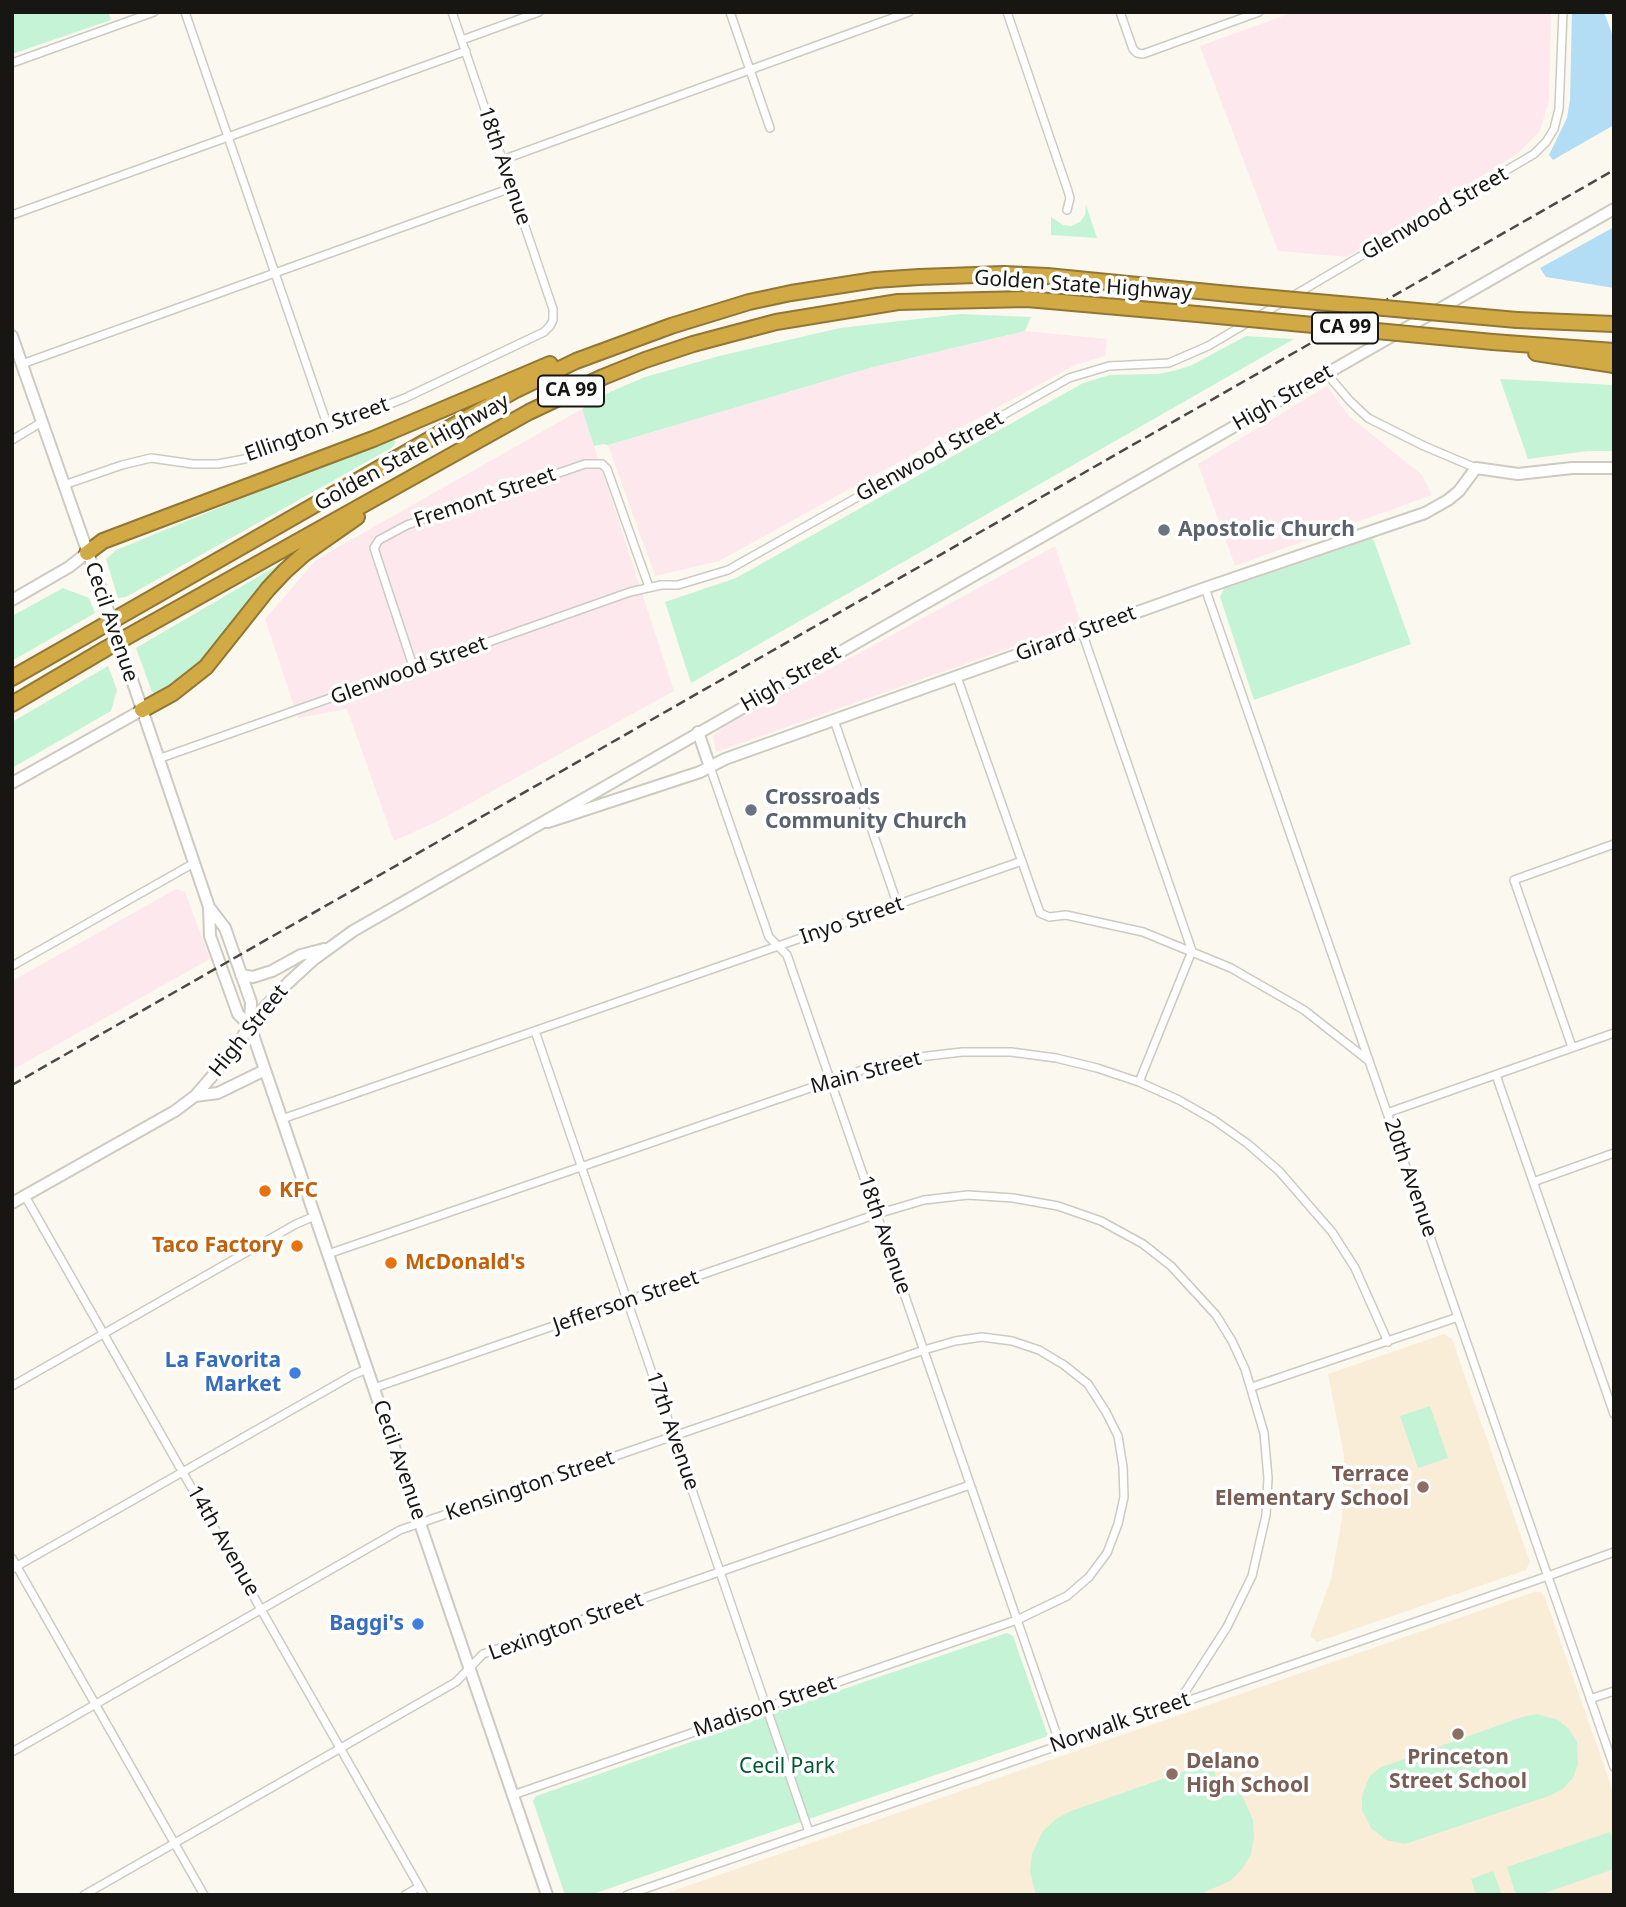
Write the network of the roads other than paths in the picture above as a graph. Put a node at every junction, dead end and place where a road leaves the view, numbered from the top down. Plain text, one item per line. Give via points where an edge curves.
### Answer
1 (154, 12) edge
2 (185, 12) edge
3 (452, 12) edge
4 (539, 12) edge
5 (730, 12) edge
6 (909, 12) edge
7 (1007, 12) edge
8 (1120, 12) edge
9 (1228, 12) edge
10 (1259, 12) edge
11 (1563, 12) edge
12 (1231, 22) junction
13 (462, 40) junction
14 (466, 51) junction
15 (12, 63) edge
16 (750, 70) junction
17 (770, 128) dead end
18 (228, 138) junction
19 (502, 160) junction
20 (511, 188) junction
21 (1614, 209) edge
22 (1067, 210) dead end
23 (12, 215) edge
24 (274, 274) junction
25 (553, 320) joint
26 (1614, 324) edge
27 (12, 336) edge
28 (1495, 342) junction
29 (619, 344) junction
30 (1614, 351) edge
31 (22, 364) junction
32 (1614, 365) edge
33 (1326, 373) junction
34 (42, 422) junction
35 (328, 427) junction
36 (12, 440) edge
37 (1476, 468) junction
38 (1614, 468) edge
39 (426, 470) junction
40 (64, 485) junction
41 (87, 553) junction
42 (649, 587) junction
43 (1205, 588) junction
44 (12, 600) edge
45 (1082, 632) junction
46 (414, 669) junction
47 (12, 676) edge
48 (957, 677) junction
49 (12, 704) edge
50 (142, 710) junction
51 (834, 720) junction
52 (698, 732) junction
53 (158, 759) junction
54 (710, 767) junction
55 (12, 783) edge
56 (532, 827) junction
57 (1614, 844) edge
58 (1022, 861) junction
59 (194, 863) junction
60 (898, 906) junction
61 (209, 907) junction
62 (330, 947) junction
63 (778, 947) junction
64 (1192, 951) junction
65 (12, 966) edge
66 (241, 975) junction
67 (250, 1026) junction
68 (535, 1031) junction
69 (1614, 1033) edge
70 (1572, 1048) junction
71 (1369, 1062) junction
72 (265, 1070) junction
73 (1496, 1075) junction
74 (831, 1080) junction
75 (1139, 1082) junction
76 (195, 1096) junction
77 (1387, 1113) junction
78 (282, 1119) junction
79 (1614, 1153) edge
80 (582, 1168) junction
81 (1533, 1182) junction
82 (25, 1196) junction
83 (12, 1203) edge
84 (877, 1214) junction
85 (315, 1216) junction
86 (328, 1254) junction
87 (628, 1301) junction
88 (1458, 1317) junction
89 (104, 1333) junction
90 (1388, 1342) junction
91 (924, 1350) junction
92 (368, 1369) junction
93 (12, 1386) edge
94 (1252, 1387) junction
95 (374, 1388) junction
96 (1614, 1414) edge
97 (674, 1436) junction
98 (183, 1472) junction
99 (970, 1485) junction
100 (421, 1524) junction
101 (1614, 1552) edge
102 (12, 1558) edge
103 (15, 1568) edge
104 (720, 1572) junction
105 (1548, 1576) junction
106 (262, 1609) junction
107 (1017, 1620) junction
108 (470, 1668) junction
109 (1614, 1691) edge
110 (1590, 1699) junction
111 (1178, 1703) junction
112 (96, 1705) junction
113 (767, 1707) junction
114 (1060, 1744) junction
115 (340, 1748) junction
116 (12, 1752) edge
117 (1614, 1767) edge
118 (513, 1795) junction
119 (809, 1832) junction
120 (174, 1842) junction
121 (419, 1887) junction
122 (83, 1895) edge
123 (204, 1895) edge
124 (405, 1895) edge
125 (424, 1895) edge
126 (547, 1895) edge
127 (627, 1895) edge

1 - 15 street
2 - 18 street
3 - 13 street, 18th Avenue
4 - 13 street
5 - 16 street
6 - 16 street
7 - 22 street via 1068,191
8 - 12 street via 1133,49 1143,54
9 - 12 street
10 - 12 street
11 - 42 street, Glenwood Street via 1554,129 1524,162 1194,353 1169,363 1109,366 1069,378 727,570 678,585
13 - 14 street, 18th Avenue
14 - 18 street
14 - 19 street, 18th Avenue
16 - 17 street
16 - 19 street
18 - 23 street
18 - 24 street
19 - 20 street, 18th Avenue
20 - 24 street
20 - 25 street, 18th Avenue
21 - 33 main road, High Street
24 - 31 street
24 - 35 street
25 - 35 street, Ellington Street via 544,332 405,397
26 - 29 highway, Golden State Highway / CA 99, bridge via 1517,320 1036,275 961,275 875,280 802,291 749,302
27 - 31 main road, Cecil Avenue
28 - 30 highway, Golden State Highway / CA 99
28 - 32 highway via 1551,357
28 - 39 highway, Golden State Highway / CA 99, bridge via 1076,302 985,298 898,302 790,319 693,344 603,377
29 - 41 highway via 532,371 373,439 103,541
29 - 47 highway, Golden State Highway / CA 99 via 514,391
31 - 34 main road, Cecil Avenue
33 - 37 street via 1368,418
33 - 52 main road, High Street
34 - 36 street
34 - 40 main road, Cecil Avenue
35 - 40 street, Ellington Street via 255,457 218,464 151,458
37 - 38 main road via 1518,474
37 - 43 main road, Girard Street via 1459,491 1425,513
39 - 49 highway, Golden State Highway / CA 99
39 - 50 highway via 304,554 268,589 206,667
40 - 41 main road, Cecil Avenue
41 - 44 main road
41 - 50 main road, Cecil Avenue, bridge
42 - 46 street, Glenwood Street
42 - 46 street, Fremont Street via 602,464 585,464 407,524 373,548
43 - 45 main road, Girard Street
43 - 71 street, 20th Avenue
45 - 48 main road, Girard Street
45 - 64 street
46 - 53 street, Glenwood Street
48 - 51 main road, Girard Street
48 - 58 street
50 - 53 main road, Cecil Avenue
50 - 55 main road
51 - 54 main road, Girard Street
51 - 60 street
52 - 54 main road, 18th Avenue
52 - 56 main road, High Street
53 - 59 main road, Cecil Avenue
54 - 56 main road, Girard Street
54 - 63 street, 18th Avenue via 769,937
56 - 62 main road, High Street
57 - 70 street via 1514,880
58 - 60 street, Inyo Street
58 - 64 street via 1040,913 1143,932
59 - 61 main road, Cecil Avenue
59 - 65 street
60 - 63 street, Inyo Street
61 - 66 main road, Cecil Avenue via 225,929
61 - 67 main road, Cecil Avenue via 210,936 238,1014
62 - 66 main road via 300,955 253,978
62 - 67 main road, High Street via 288,983
63 - 68 street, Inyo Street
63 - 74 street, 18th Avenue via 787,955
64 - 71 street via 1295,1004
64 - 75 street
66 - 67 main road, Cecil Avenue via 251,1002
67 - 72 main road, Cecil Avenue
67 - 76 main road, High Street
68 - 78 street, Inyo Street
68 - 80 street, 17th Avenue
69 - 70 street
70 - 73 street
71 - 77 street, 20th Avenue
72 - 76 main road via 218,1093
72 - 78 main road, Cecil Avenue
73 - 77 street
73 - 81 street
74 - 75 street, Main Street via 919,1057 1011,1052 1056,1058
74 - 80 street, Main Street
74 - 84 street, 18th Avenue
75 - 90 street, Main Street via 1214,1120 1279,1171 1332,1232 1355,1268
76 - 82 main road, High Street
77 - 88 street, 20th Avenue
78 - 85 main road, Cecil Avenue
79 - 81 street
80 - 86 street, Main Street
80 - 87 street, 17th Avenue
81 - 96 street
82 - 83 main road, High Street
82 - 89 street, 14th Avenue
84 - 87 street, Jefferson Street
84 - 91 street, 18th Avenue
84 - 94 street, Jefferson Street via 924,1200 968,1195 1058,1206 1101,1221 1143,1244 1194,1289 1225,1328
85 - 86 main road, Cecil Avenue
85 - 89 street
86 - 92 main road, Cecil Avenue
87 - 95 street, Jefferson Street
87 - 97 street, 17th Avenue
88 - 90 street
88 - 105 street, 20th Avenue
89 - 93 street
89 - 98 street, 14th Avenue
90 - 94 street
91 - 97 street, Kensington Street
91 - 99 street, 18th Avenue
91 - 107 street, Madison Street via 982,1337 1039,1350 1088,1384 1118,1436 1124,1497 1107,1553 1068,1596
92 - 95 main road, Cecil Avenue
92 - 98 street
94 - 111 street, Jefferson Street via 1268,1463 1260,1547 1234,1616
95 - 100 main road, Cecil Avenue
97 - 100 street, Kensington Street
97 - 104 street, 17th Avenue
98 - 103 street
98 - 106 street, 14th Avenue
99 - 104 street, Lexington Street
99 - 107 street, 18th Avenue
100 - 106 street, Kensington Street via 400,1530
100 - 108 main road, Cecil Avenue
101 - 105 street, Norwalk Street
102 - 103 street
103 - 112 street
104 - 108 street, Lexington Street via 483,1654
104 - 113 street, 17th Avenue
105 - 110 street, 20th Avenue
105 - 111 street, Norwalk Street
106 - 112 street, Kensington Street
106 - 115 street, 14th Avenue
107 - 113 street, Madison Street
107 - 114 street, 18th Avenue
108 - 115 street, Lexington Street via 456,1682
108 - 118 main road, Cecil Avenue
109 - 110 street
110 - 117 street, 20th Avenue
111 - 114 street, Norwalk Street
112 - 116 street, Kensington Street
112 - 120 street
113 - 118 street, Madison Street
113 - 119 street, 17th Avenue
114 - 119 street, Norwalk Street
115 - 120 street, Lexington Street
115 - 121 street, 14th Avenue
118 - 126 main road, Cecil Avenue
119 - 127 street, Norwalk Street
120 - 122 street, Lexington Street
120 - 123 street
121 - 124 street
121 - 125 street

